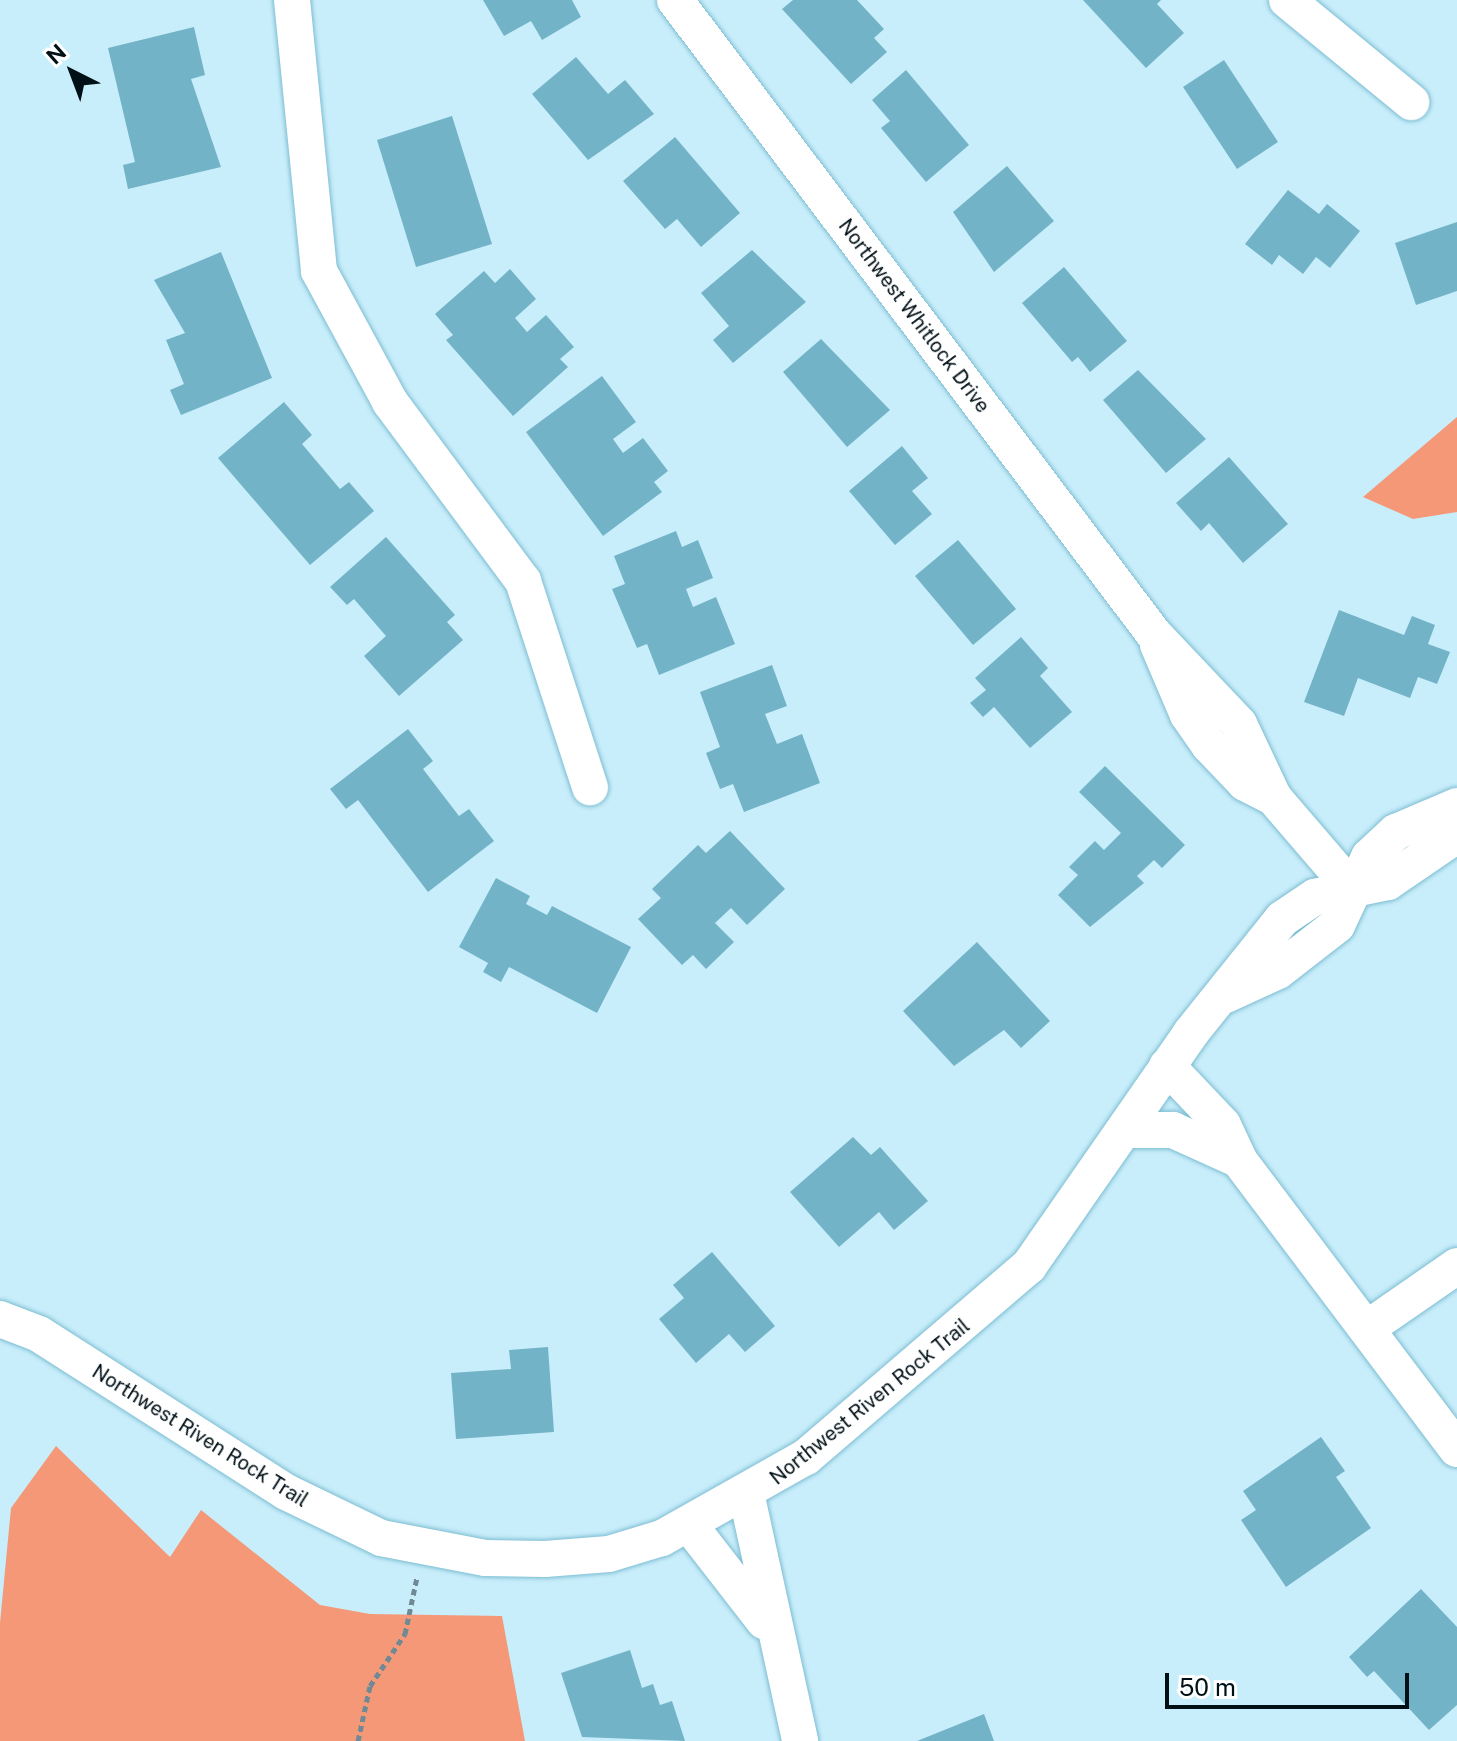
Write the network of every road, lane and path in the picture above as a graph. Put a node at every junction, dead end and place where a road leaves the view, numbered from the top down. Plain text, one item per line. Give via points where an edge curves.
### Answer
1 (292, 0) edge
2 (675, 0) edge
3 (1287, 0) edge
4 (1411, 102) dead end
5 (590, 787) dead end
6 (1457, 806) edge
7 (1457, 835) edge
8 (1354, 891) junction
9 (1167, 1066) junction
10 (1125, 1130) junction
11 (1239, 1160) junction
12 (1457, 1266) edge
13 (0, 1319) edge
14 (1369, 1327) junction
15 (1457, 1449) edge
16 (747, 1497) junction
17 (691, 1527) junction
18 (425, 1549) junction
19 (771, 1633) junction
20 (358, 1741) edge
21 (800, 1741) edge

1 - 5 street via 319,271 390,402 523,581
2 - 8 street, Northwest Whitlock Drive via 1153,633 1239,724 1274,798
3 - 4 street
6 - 8 street via 1396,832 1369,857
7 - 8 street, Northwest Riven Rock Trail via 1388,882
8 - 9 street, Northwest Riven Rock Trail via 1315,897 1282,919
9 - 10 street, Northwest Riven Rock Trail
9 - 11 street via 1223,1125
10 - 11 street via 1173,1130
10 - 16 street, Northwest Riven Rock Trail via 1029,1266 806,1457
11 - 14 street
12 - 14 street
13 - 18 street, Northwest Riven Rock Trail via 39,1334 333,1518
14 - 15 street
16 - 17 street, Northwest Riven Rock Trail
16 - 19 street
17 - 18 street, Northwest Riven Rock Trail via 583,1556 485,1558
17 - 19 street
18 - 20 path via 405,1634 370,1686
19 - 21 street

